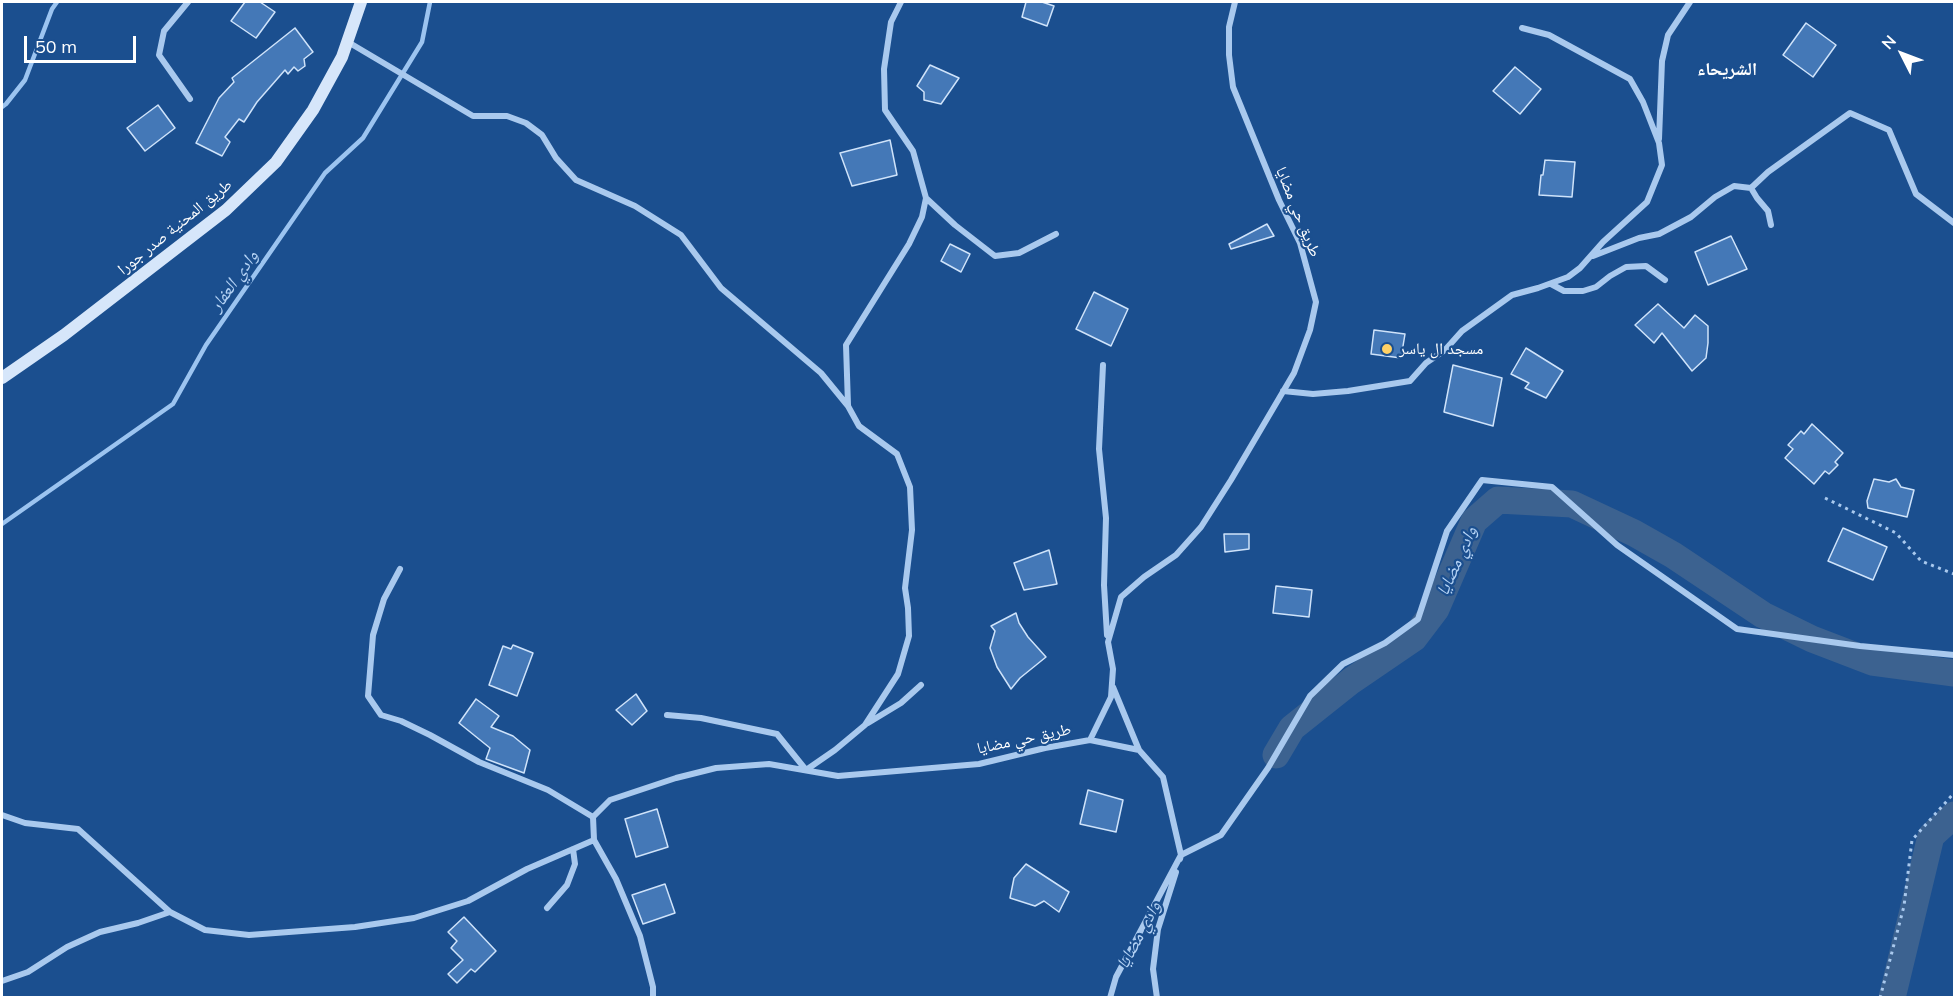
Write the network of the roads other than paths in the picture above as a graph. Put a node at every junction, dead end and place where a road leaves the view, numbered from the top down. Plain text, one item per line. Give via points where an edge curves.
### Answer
1 (188, 2) edge
2 (361, 2) edge
3 (901, 2) edge
4 (1235, 2) edge
5 (1690, 2) edge
6 (1522, 28) dead end
7 (348, 42) junction
8 (190, 99) dead end
9 (1659, 143) junction
10 (1751, 188) junction
11 (926, 198) junction
12 (1954, 222) edge
13 (1771, 225) dead end
14 (1056, 234) dead end
15 (1590, 257) junction
16 (1665, 280) dead end
17 (1551, 284) junction
18 (1103, 365) dead end
19 (2, 378) edge
20 (1283, 391) junction
21 (848, 406) junction
22 (400, 569) dead end
23 (1108, 642) junction
24 (1954, 655) edge
25 (1112, 684) junction
26 (921, 685) dead end
27 (667, 715) dead end
28 (865, 725) junction
29 (1090, 740) junction
30 (1139, 750) junction
31 (806, 770) junction
32 (2, 815) edge
33 (593, 817) junction
34 (594, 840) junction
35 (573, 849) junction
36 (1181, 855) junction
37 (547, 908) dead end
38 (170, 912) junction
39 (2, 981) edge
40 (653, 998) edge
41 (1110, 998) edge
42 (1157, 998) edge

1 - 8 street via 164,31 159,55
2 - 7 main road, طريق المحنية صدر جورا
3 - 11 street via 891,22 884,69 885,110 913,151
4 - 20 street, طريق حي مضايا via 1229,27 1233,87 1300,243 1316,302 1311,330
5 - 9 street via 1668,35 1662,62
6 - 9 street via 1549,35 1630,80
7 - 19 main road, طريق المحنية صدر جورا via 313,110 276,162 226,210
7 - 21 street via 473,116 507,116 526,123 542,135 556,159 576,180 635,206 681,235 721,288 821,373
9 - 15 street via 1662,165 1647,202
10 - 12 street via 1850,113 1889,130 1916,194
10 - 13 street via 1768,211
10 - 15 street via 1734,186 1659,234
11 - 14 street via 995,256 1019,254
11 - 21 street via 909,244 846,345
15 - 17 street via 1568,277
16 - 17 street via 1646,266 1636,266 1626,267 1583,291 1564,291
17 - 20 street via 1512,295 1462,331 1410,381 1313,394
18 - 23 street via 1099,449 1106,518 1104,585
20 - 23 street, طريق حي مضايا via 1201,527 1176,555 1121,597
21 - 28 street via 859,426 897,454 910,487 912,530 905,588 909,636 898,675
22 - 33 street via 384,599 373,635 368,696 381,715 548,790
23 - 25 street, طريق حي مضايا
24 - 36 street via 1737,629 1617,544 1552,487 1482,480 1447,531 1418,620 1385,643 1343,664 1310,696 1268,768 1221,835
25 - 29 street, طريق حي مضايا via 1111,697
25 - 30 street
26 - 28 street via 901,703
27 - 31 street via 777,734
28 - 31 street
29 - 30 street
29 - 31 street, طريق حي مضايا via 979,764 838,776
30 - 36 street via 1163,777
31 - 33 street, طريق حي مضايا via 769,764 716,768 610,800
32 - 38 street via 25,823 78,829
33 - 34 street
34 - 35 street
34 - 40 street via 640,936
35 - 37 street via 575,864 567,885
35 - 38 street via 468,901 414,918 249,935 205,930
36 - 41 street via 1116,977
36 - 42 street via 1158,929 1153,969
38 - 39 street via 100,933 67,947 28,972

